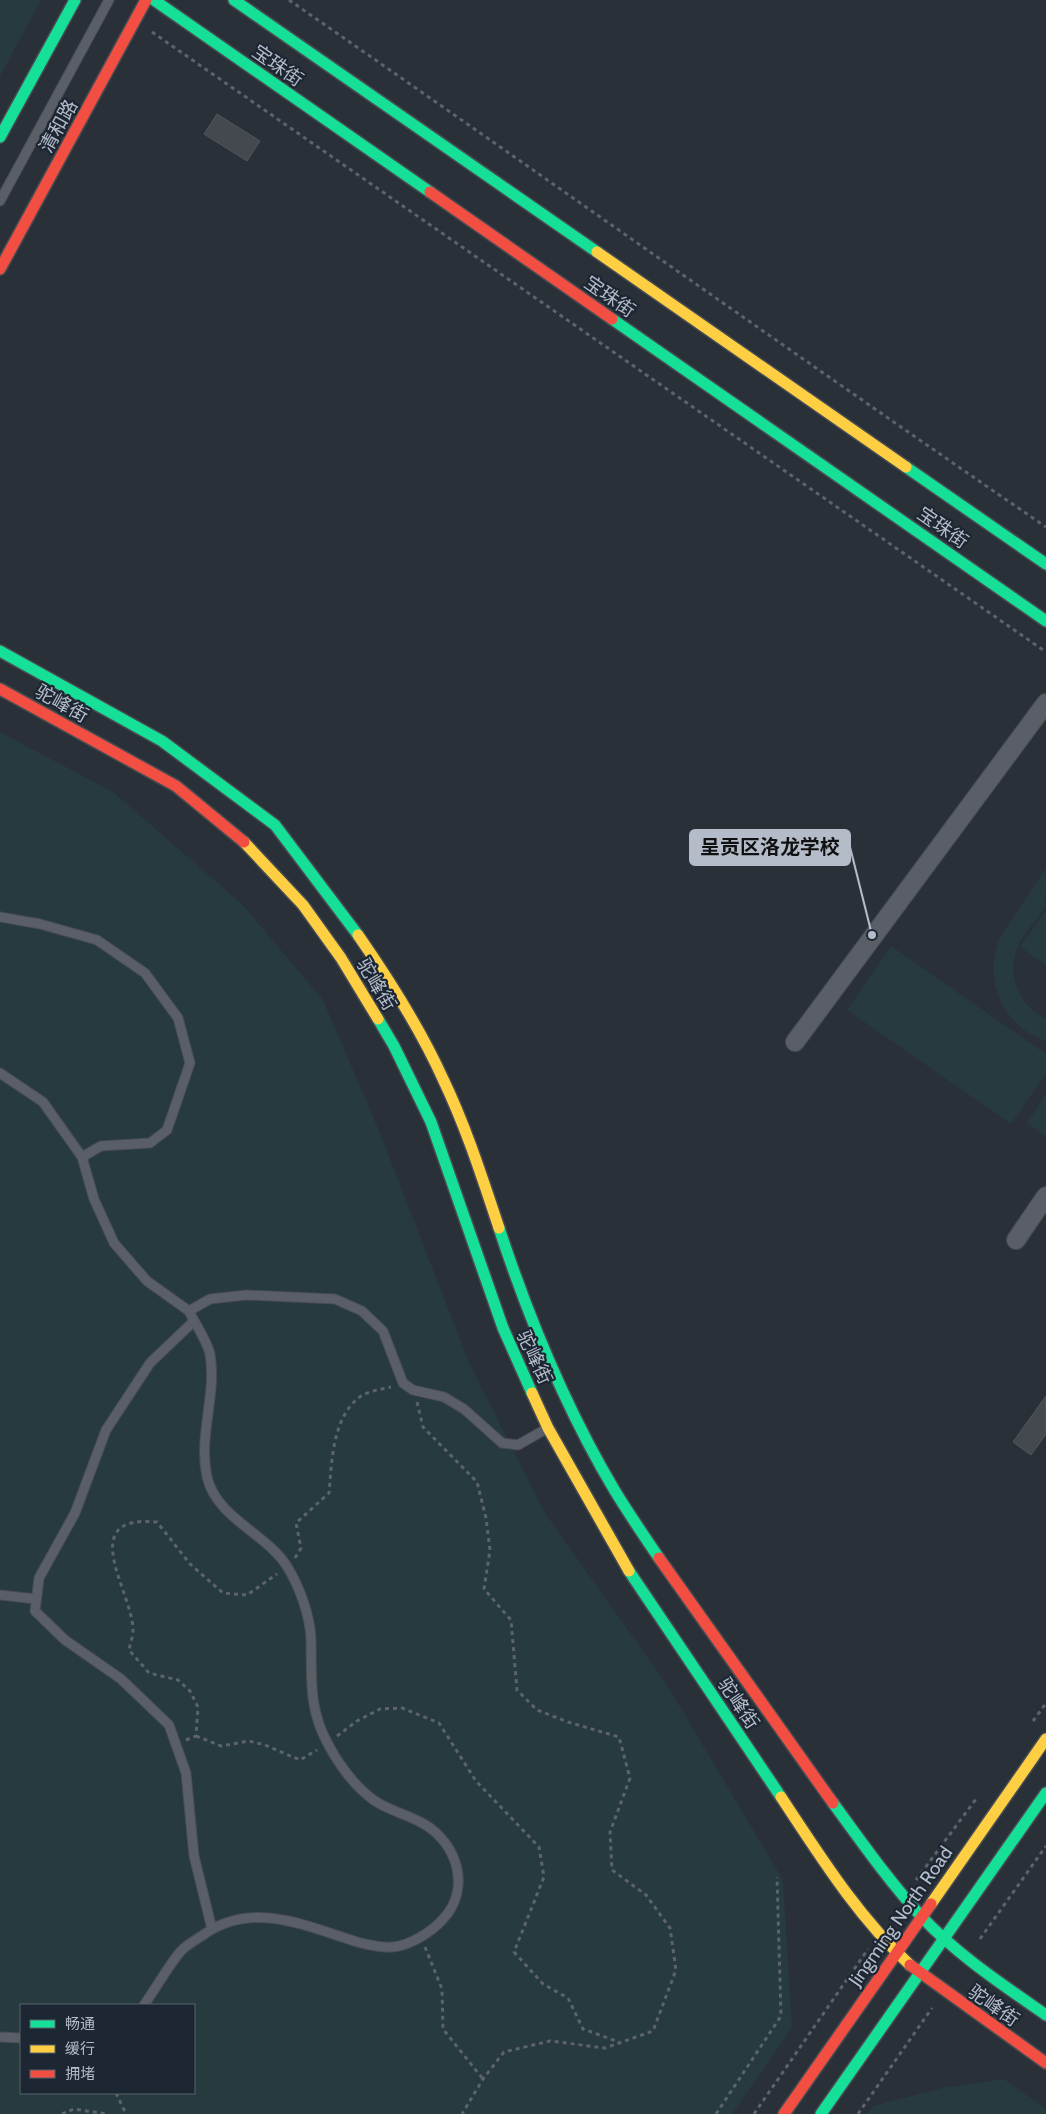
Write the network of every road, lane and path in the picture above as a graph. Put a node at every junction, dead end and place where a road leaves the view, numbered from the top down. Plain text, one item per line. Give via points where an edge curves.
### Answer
1 (75, 0) edge
2 (109, 0) edge
3 (146, 0) edge
4 (154, 0) edge
5 (234, 0) edge
6 (289, 0) edge
7 (135, 20) junction
8 (0, 137) edge
9 (0, 200) edge
10 (0, 269) edge
11 (1046, 527) edge
12 (1046, 564) edge
13 (1046, 621) edge
14 (0, 651) edge
15 (1046, 652) edge
16 (0, 689) edge
17 (1046, 703) edge
18 (0, 917) edge
19 (795, 1042) dead end
20 (0, 1073) edge
21 (82, 1157) junction
22 (1046, 1196) edge
23 (1016, 1240) dead end
24 (189, 1311) junction
25 (194, 1321) junction
26 (403, 1383) junction
27 (414, 1390) junction
28 (548, 1428) junction
29 (287, 1566) junction
30 (0, 1595) edge
31 (36, 1599) junction
32 (1046, 1738) edge
33 (175, 1744) junction
34 (1046, 1793) edge
35 (777, 1877) dead end
36 (921, 1916) junction
37 (212, 1929) junction
38 (421, 1936) junction
39 (944, 1938) junction
40 (896, 1952) junction
41 (919, 1973) junction
42 (145, 2004) edge
43 (1046, 2015) edge
44 (0, 2037) edge
45 (20, 2038) edge
46 (1046, 2063) edge
47 (483, 2079) junction
48 (116, 2094) edge
49 (62, 2114) edge
50 (108, 2114) edge
51 (126, 2114) edge
52 (462, 2114) edge
53 (716, 2114) edge
54 (784, 2114) edge
55 (820, 2114) edge

1 - 8 street
2 - 9 lane, 清和路
3 - 7 street, 清和路
4 - 13 street, 宝珠街
5 - 12 street, 宝珠街
6 - 11 path
7 - 10 street, 清和路
7 - 15 path
14 - 36 street, 驼峰街 via 162,741 275,824 331,897 394,987 443,1078 476,1158 516,1280 564,1395 615,1490 659,1558 879,1867
16 - 28 street, 驼峰街 via 176,786 244,842 303,905 341,958 394,1046 431,1122 503,1328
17 - 19 street
18 - 21 lane via 97,940 145,973 178,1018 190,1063 167,1130 150,1143 101,1146
20 - 21 lane via 43,1102
21 - 24 lane via 94,1199 114,1243 147,1281
22 - 23 street
24 - 25 lane
24 - 26 lane via 210,1299 246,1295 335,1299 362,1311 383,1331
25 - 29 lane via 210,1353 210,1404 204,1445 208,1479 223,1507
25 - 31 lane via 150,1363 106,1430 75,1513 39,1578
26 - 27 lane
26 - 29 path via 362,1396 343,1416 332,1454 329,1493 296,1523 301,1548
27 - 28 lane via 444,1397 464,1409 502,1443 518,1444
27 - 47 path via 424,1426 477,1482 490,1550 484,1589 510,1620 517,1690 537,1710 619,1737 630,1778 610,1832 612,1870 646,1895 670,1928 676,1970 653,2031 605,2048 550,2042 504,2052
28 - 40 street, 驼峰街 via 622,1561 842,1888
29 - 33 path via 247,1595 223,1593 190,1564 157,1522 136,1520 124,1525 113,1538 113,1560 133,1631 129,1650 149,1673 178,1680 190,1691 198,1707 196,1736
29 - 38 lane via 301,1597 311,1637 310,1676 316,1716 327,1744 351,1779 375,1801 426,1825 448,1846 460,1875 458,1896 443,1920
30 - 31 lane
31 - 33 lane via 35,1611 65,1640 122,1679 169,1725
32 - 36 street, Jingming North Road
33 - 37 lane via 186,1773 194,1856
34 - 39 street
35 - 53 path via 781,2016
36 - 39 street, 驼峰街
36 - 40 street, Jingming North Road
37 - 38 lane via 225,1922 251,1917 285,1918 360,1943 393,1947
37 - 42 lane via 181,1950
38 - 47 path via 442,1988 443,2030
39 - 41 street
39 - 43 street, 驼峰街
40 - 41 street, 驼峰街
40 - 54 street, Jingming North Road
41 - 46 street, 驼峰街
41 - 55 street
44 - 45 lane
47 - 52 path
48 - 51 path
49 - 50 path via 74,2109

